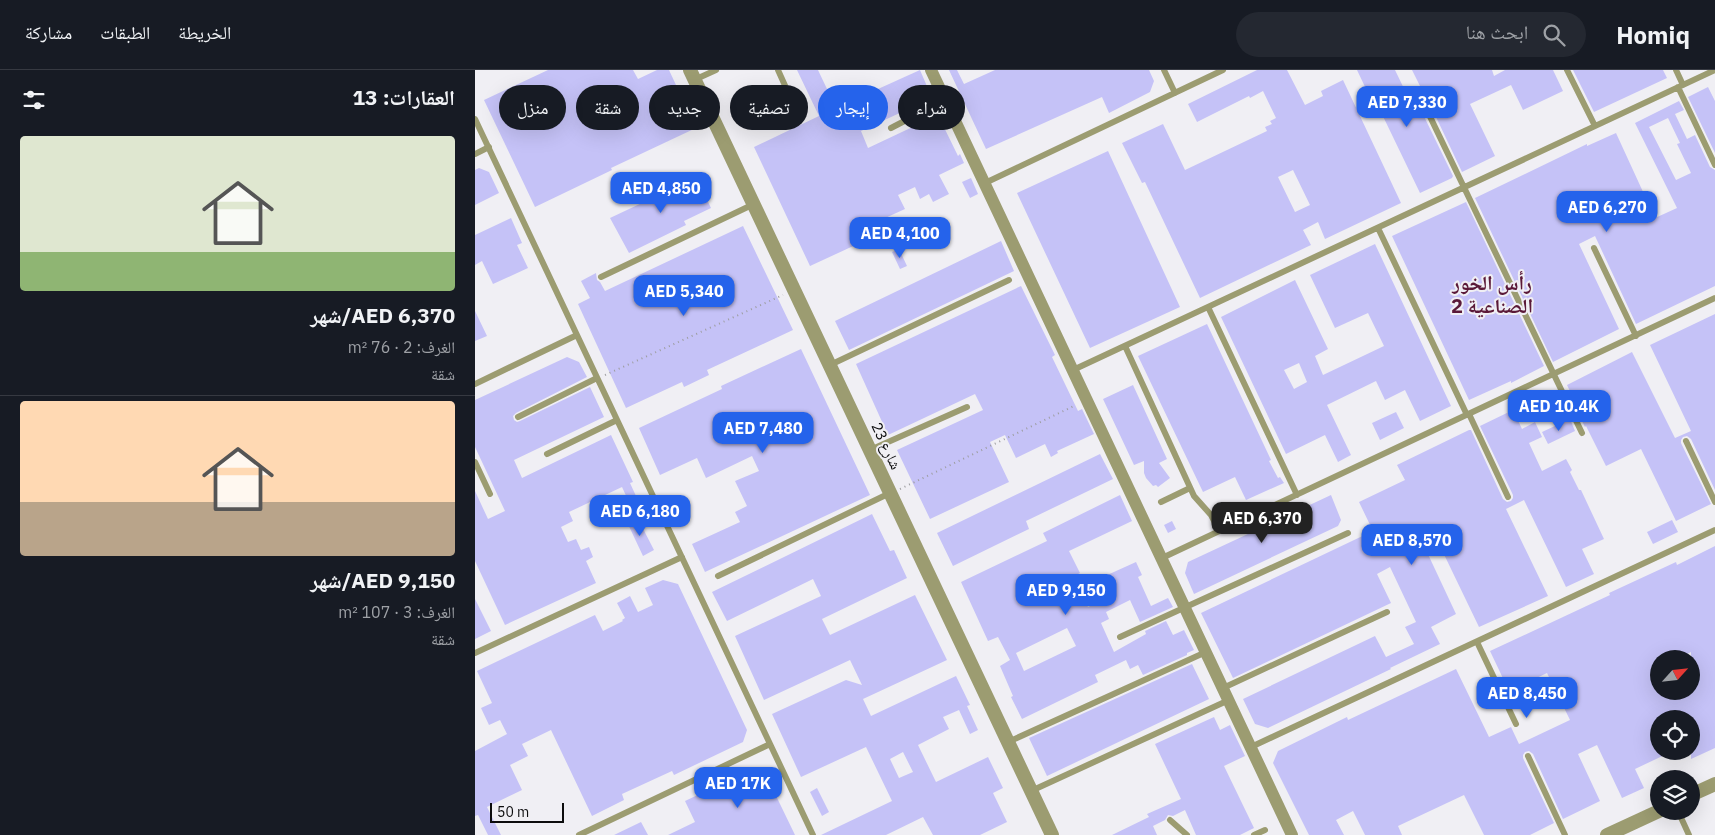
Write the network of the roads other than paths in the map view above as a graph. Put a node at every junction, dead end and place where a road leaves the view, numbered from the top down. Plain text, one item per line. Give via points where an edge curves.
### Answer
1 (716, 70) edge
2 (778, 70) edge
3 (931, 70) edge
4 (1164, 70) edge
5 (1223, 70) edge
6 (1567, 70) edge
7 (1676, 70) edge
8 (1715, 70) edge
9 (692, 75) edge
10 (785, 85) edge
11 (938, 85) edge
12 (1681, 86) junction
13 (1175, 93) junction
14 (1423, 102) dead end
15 (475, 119) edge
16 (898, 124) edge
17 (1595, 126) junction
18 (891, 128) dead end
19 (959, 130) edge
20 (489, 147) junction
21 (475, 154) edge
22 (1715, 165) edge
23 (985, 183) junction
24 (1464, 188) junction
25 (754, 204) junction
26 (1378, 228) junction
27 (1594, 248) dead end
28 (601, 277) dead end
29 (1009, 280) dead end
30 (1715, 298) edge
31 (1208, 307) junction
32 (577, 335) junction
33 (1636, 336) junction
34 (1125, 346) junction
35 (830, 365) junction
36 (1073, 370) junction
37 (1553, 374) junction
38 (597, 378) junction
39 (475, 384) edge
40 (967, 407) dead end
41 (1468, 414) junction
42 (517, 418) dead end
43 (617, 420) junction
44 (1582, 433) dead end
45 (1686, 441) dead end
46 (870, 450) junction
47 (547, 454) dead end
48 (475, 462) edge
49 (1190, 488) junction
50 (890, 493) junction
51 (490, 494) dead end
52 (1297, 495) junction
53 (1508, 497) dead end
54 (1161, 502) dead end
55 (1715, 502) edge
56 (1715, 530) edge
57 (1219, 531) junction
58 (1348, 533) dead end
59 (682, 557) junction
60 (1162, 558) junction
61 (718, 576) dead end
62 (1185, 607) junction
63 (1387, 612) dead end
64 (1120, 637) dead end
65 (1477, 642) junction
66 (1206, 652) junction
67 (475, 653) edge
68 (1226, 694) junction
69 (1516, 724) dead end
70 (1008, 742) junction
71 (770, 744) junction
72 (1251, 747) junction
73 (1528, 756) dead end
74 (1715, 784) edge
75 (1031, 791) junction
76 (1700, 791) edge
77 (1650, 815) edge
78 (1170, 820) dead end
79 (1682, 820) edge
80 (1265, 830) dead end
81 (579, 835) edge
82 (813, 835) edge
83 (1052, 835) edge
84 (1187, 835) edge
85 (1254, 835) edge
86 (1293, 835) edge
87 (1565, 835) edge
88 (1607, 835) edge
89 (1689, 835) edge

1 - 9 lane
2 - 10 lane
3 - 11 street
4 - 13 lane
5 - 13 lane
6 - 17 lane
7 - 12 lane
8 - 12 lane
9 - 25 street, شارع 23
12 - 17 lane
12 - 22 lane
13 - 23 lane
14 - 24 lane
15 - 20 lane
16 - 18 lane
17 - 24 lane
19 - 23 street
20 - 21 lane
20 - 32 lane
23 - 36 street
24 - 26 lane
24 - 37 lane
25 - 28 lane
25 - 35 street, شارع 23
26 - 31 lane
26 - 41 lane
27 - 33 lane
29 - 35 lane
30 - 33 lane
31 - 34 lane
31 - 52 lane
32 - 38 lane
32 - 39 lane
33 - 37 lane
34 - 36 lane
34 - 49 lane
35 - 46 street, شارع 23
36 - 60 street
37 - 41 lane
37 - 44 lane
38 - 42 lane
38 - 43 lane
40 - 46 lane
41 - 52 lane
41 - 53 lane
43 - 47 lane
43 - 59 lane
45 - 55 lane
46 - 50 street, شارع 23
48 - 51 lane
49 - 54 lane
49 - 57 lane
50 - 61 lane
50 - 70 street, شارع 23
52 - 57 lane
56 - 65 lane
57 - 60 lane
58 - 62 lane
59 - 67 lane
59 - 71 lane
60 - 62 street
62 - 64 lane
62 - 66 street
63 - 68 lane
65 - 69 lane
65 - 72 lane
66 - 68 street
66 - 70 lane
68 - 72 street
68 - 75 lane
70 - 75 street, شارع 23
71 - 81 lane
71 - 82 lane
72 - 86 street
73 - 87 lane
74 - 76 street
75 - 83 street, شارع 23
77 - 88 street
78 - 84 lane
79 - 89 lane
80 - 85 lane

